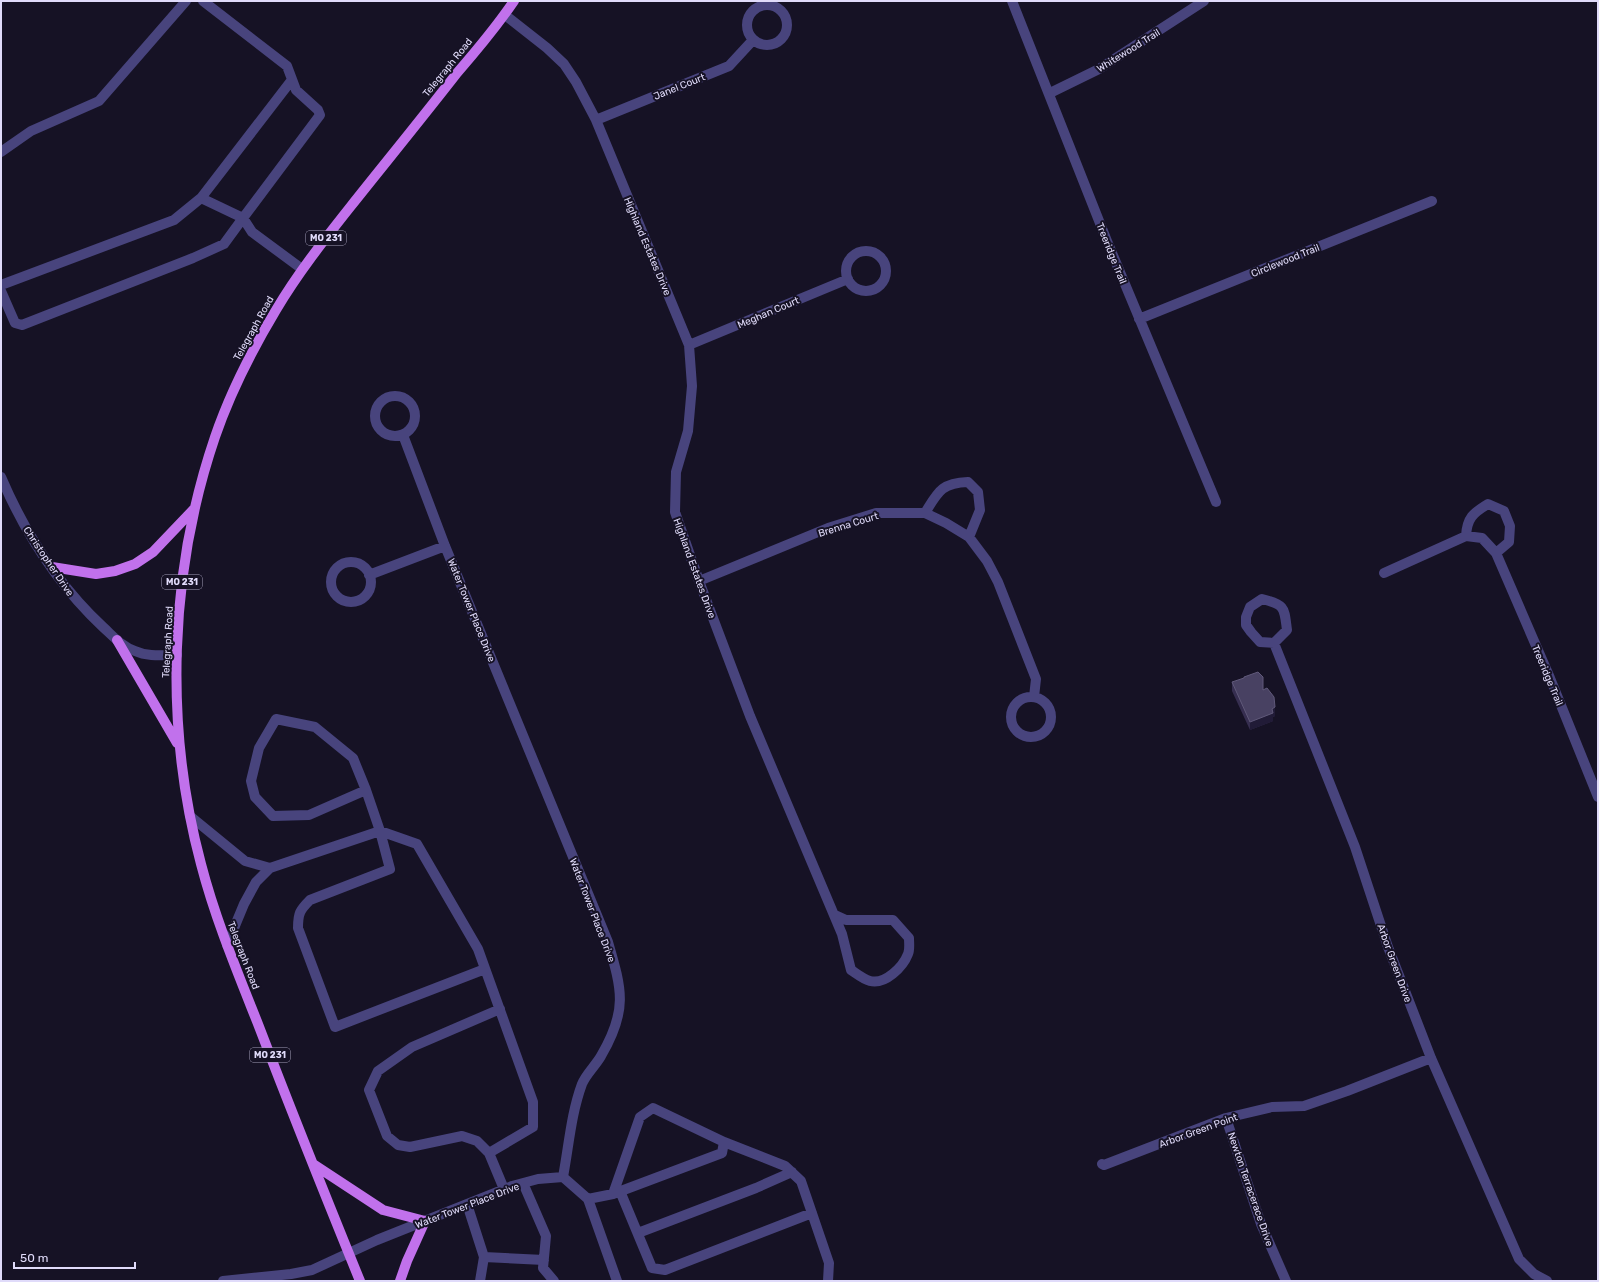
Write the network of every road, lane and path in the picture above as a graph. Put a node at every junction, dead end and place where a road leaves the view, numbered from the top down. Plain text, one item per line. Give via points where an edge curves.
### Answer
1 (186, 1) edge
2 (203, 1) edge
3 (514, 1) edge
4 (1012, 1) edge
5 (1204, 1) edge
6 (505, 15) junction
7 (753, 40) junction
8 (291, 81) junction
9 (1050, 93) junction
10 (596, 120) junction
11 (1, 152) edge
12 (201, 198) junction
13 (1432, 201) dead end
14 (243, 218) junction
15 (302, 269) junction
16 (848, 279) junction
17 (1, 285) edge
18 (1, 291) edge
19 (1139, 319) junction
20 (689, 346) junction
21 (403, 435) junction
22 (1, 477) edge
23 (1216, 502) dead end
24 (194, 509) junction
25 (925, 513) junction
26 (1466, 536) junction
27 (969, 537) junction
28 (445, 546) junction
29 (1496, 553) junction
30 (52, 567) junction
31 (1384, 573) dead end
32 (369, 575) junction
33 (699, 582) junction
34 (116, 640) junction
35 (1274, 643) junction
36 (177, 655) junction
37 (1034, 697) junction
38 (180, 747) junction
39 (366, 790) junction
40 (1598, 797) edge
41 (190, 816) junction
42 (380, 831) junction
43 (270, 868) junction
44 (835, 915) junction
45 (227, 945) junction
46 (485, 969) junction
47 (500, 1009) junction
48 (1431, 1058) junction
49 (1226, 1118) junction
50 (724, 1142) junction
51 (489, 1153) junction
52 (313, 1164) junction
53 (1102, 1164) dead end
54 (792, 1172) junction
55 (563, 1177) junction
56 (523, 1183) junction
57 (504, 1189) junction
58 (616, 1192) junction
59 (588, 1199) junction
60 (467, 1204) junction
61 (812, 1213) junction
62 (425, 1221) junction
63 (638, 1233) junction
64 (348, 1253) junction
65 (484, 1257) junction
66 (544, 1260) junction
67 (1531, 1277) edge
68 (223, 1281) edge
69 (360, 1281) edge
70 (400, 1281) edge
71 (480, 1281) edge
72 (554, 1281) edge
73 (617, 1281) edge
74 (828, 1281) edge
75 (1286, 1281) edge
76 (1547, 1281) edge

1 - 11 street via 99,102 31,131
2 - 8 street via 286,66
3 - 6 main road, Telegraph Road / MO 231
4 - 9 street, Treeridge Trail
5 - 9 street, Whitewood Trail via 1099,69
6 - 10 street, Highland Estates Drive via 564,64
6 - 15 main road, Telegraph Road / MO 231
7 - 7 street via 765,45 781,39 787,28 786,17 778,8 761,5 753,10 748,18 747,27
7 - 10 street, Janel Court via 729,66
8 - 12 street
8 - 14 street via 296,90 318,110 320,115
9 - 19 street, Treeridge Trail
10 - 20 street, Highland Estates Drive
12 - 14 street
12 - 17 street via 174,220
13 - 19 street, Circlewood Trail
14 - 15 street via 252,232
14 - 18 street via 224,244 22,325 15,323
15 - 24 main road, Telegraph Road / MO 231 via 277,308 233,393 215,435
16 - 16 street via 852,286 860,290 876,289 884,281 885,264 872,252 856,254 847,264
16 - 20 street, Meghan Court
19 - 23 street, Treeridge Trail
20 - 33 street, Highland Estates Drive via 692,386 688,431 676,472 675,512
21 - 21 street via 413,426 414,409 401,397 390,397 378,405 376,423 385,434
21 - 28 street, Water Tower Place Drive
22 - 30 street, Christopher Drive via 30,533
24 - 30 main road via 153,552 135,564 96,574
24 - 36 main road, Telegraph Road / MO 231 via 181,593
25 - 27 street, Brenna Court
25 - 27 street via 938,491 954,482 968,482 978,492 980,510
25 - 33 street, Brenna Court via 876,513 828,528
26 - 29 street, Treeridge Trail via 1482,538
26 - 29 street via 1467,526 1474,512 1488,504 1504,511 1510,526 1509,542
26 - 31 street
27 - 37 street, Brenna Court via 987,561 998,582 1036,679
28 - 32 street
28 - 55 street, Water Tower Place Drive via 608,942 618,976 621,1006 616,1027 601,1056 583,1082 572,1118
29 - 40 street, Treeridge Trail
30 - 34 street, Christopher Drive via 78,602
32 - 32 street via 366,569 357,563 345,563 334,571 332,589 337,597 345,602 355,602 365,596 370,586
33 - 44 street, Highland Estates Drive via 750,716
34 - 36 street, Christopher Drive via 134,651 145,654
34 - 38 main road
35 - 35 street via 1287,630 1285,610 1277,602 1262,599 1250,607 1246,625 1260,642
35 - 48 street, Arbor Green Drive via 1355,848 1388,947
36 - 38 main road, Telegraph Road / MO 231 via 176,703
37 - 37 street via 1021,699 1011,714 1014,727 1025,736 1041,734 1051,721 1047,704
38 - 41 main road, Telegraph Road / MO 231
39 - 39 street via 309,815 273,816 255,797 251,781 259,748 276,719 315,727 353,758
39 - 42 street
41 - 43 street via 245,861
41 - 45 main road, Telegraph Road / MO 231 via 200,863
42 - 43 street
42 - 46 street via 417,844 478,949
42 - 46 street via 390,869 310,900 301,909 298,919 298,928 335,1027
43 - 45 street via 256,882
44 - 44 street, Highland Estates Drive via 851,970 872,982 885,979 900,967 908,953 909,938 893,920 846,920
45 - 52 main road, Telegraph Road / MO 231
46 - 47 street
47 - 51 street via 533,1102 533,1127
47 - 51 street via 412,1047 378,1071 369,1090 387,1136 398,1145 410,1146 462,1136 477,1141
48 - 49 street, Arbor Green Point via 1304,1106 1272,1107
48 - 67 street, Arbor Green Drive via 1519,1259
49 - 53 street, Arbor Green Point
49 - 75 street, Newton Terracerace Drive via 1261,1224
50 - 54 street via 785,1166
50 - 58 street via 722,1153
50 - 58 street via 653,1108 640,1116
51 - 57 street
52 - 62 main road via 383,1210
52 - 64 main road, Telegraph Road / MO 231
54 - 61 street via 801,1181
54 - 63 street
55 - 56 street, Water Tower Place Drive
55 - 59 street
56 - 57 street, Water Tower Place Drive
56 - 66 street via 546,1236
57 - 60 street, Water Tower Place Drive
58 - 59 street
58 - 63 street
59 - 73 street
60 - 62 street, Water Tower Place Drive
60 - 65 street
61 - 63 street via 665,1270 652,1268
61 - 74 street via 829,1263
62 - 64 street, Water Tower Place Drive
62 - 70 main road
64 - 68 street, Water Tower Place Drive via 312,1270
64 - 69 main road, Telegraph Road / MO 231
65 - 66 street
65 - 71 street
66 - 72 street via 543,1268
67 - 76 street, Arbor Green Drive

